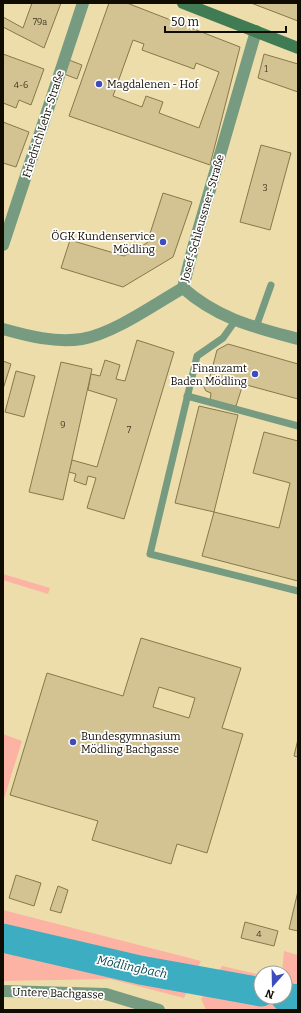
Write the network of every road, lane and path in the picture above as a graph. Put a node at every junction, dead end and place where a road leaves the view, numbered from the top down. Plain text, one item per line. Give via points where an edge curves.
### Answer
1 (83, 3) edge
2 (183, 3) edge
3 (256, 32) junction
4 (298, 48) edge
5 (3, 245) edge
6 (271, 285) dead end
7 (183, 288) junction
8 (235, 321) junction
9 (256, 327) junction
10 (3, 329) edge
11 (298, 338) edge
12 (187, 396) junction
13 (298, 426) edge
14 (298, 592) edge
15 (3, 991) edge
16 (159, 1010) edge

1 - 5 street, Friedrich Lehr-Straße
2 - 3 street
3 - 4 street
3 - 7 street, Josef-Schleussner-Straße
6 - 9 lane
7 - 8 street via 197,301
7 - 10 street, Josef-Schleussner-Straße via 115,327 82,339 32,338
8 - 9 street
8 - 12 lane via 223,338 197,356
9 - 11 street
12 - 13 lane
12 - 14 lane via 150,554
15 - 16 street, Untere Bachgasse via 106,994

